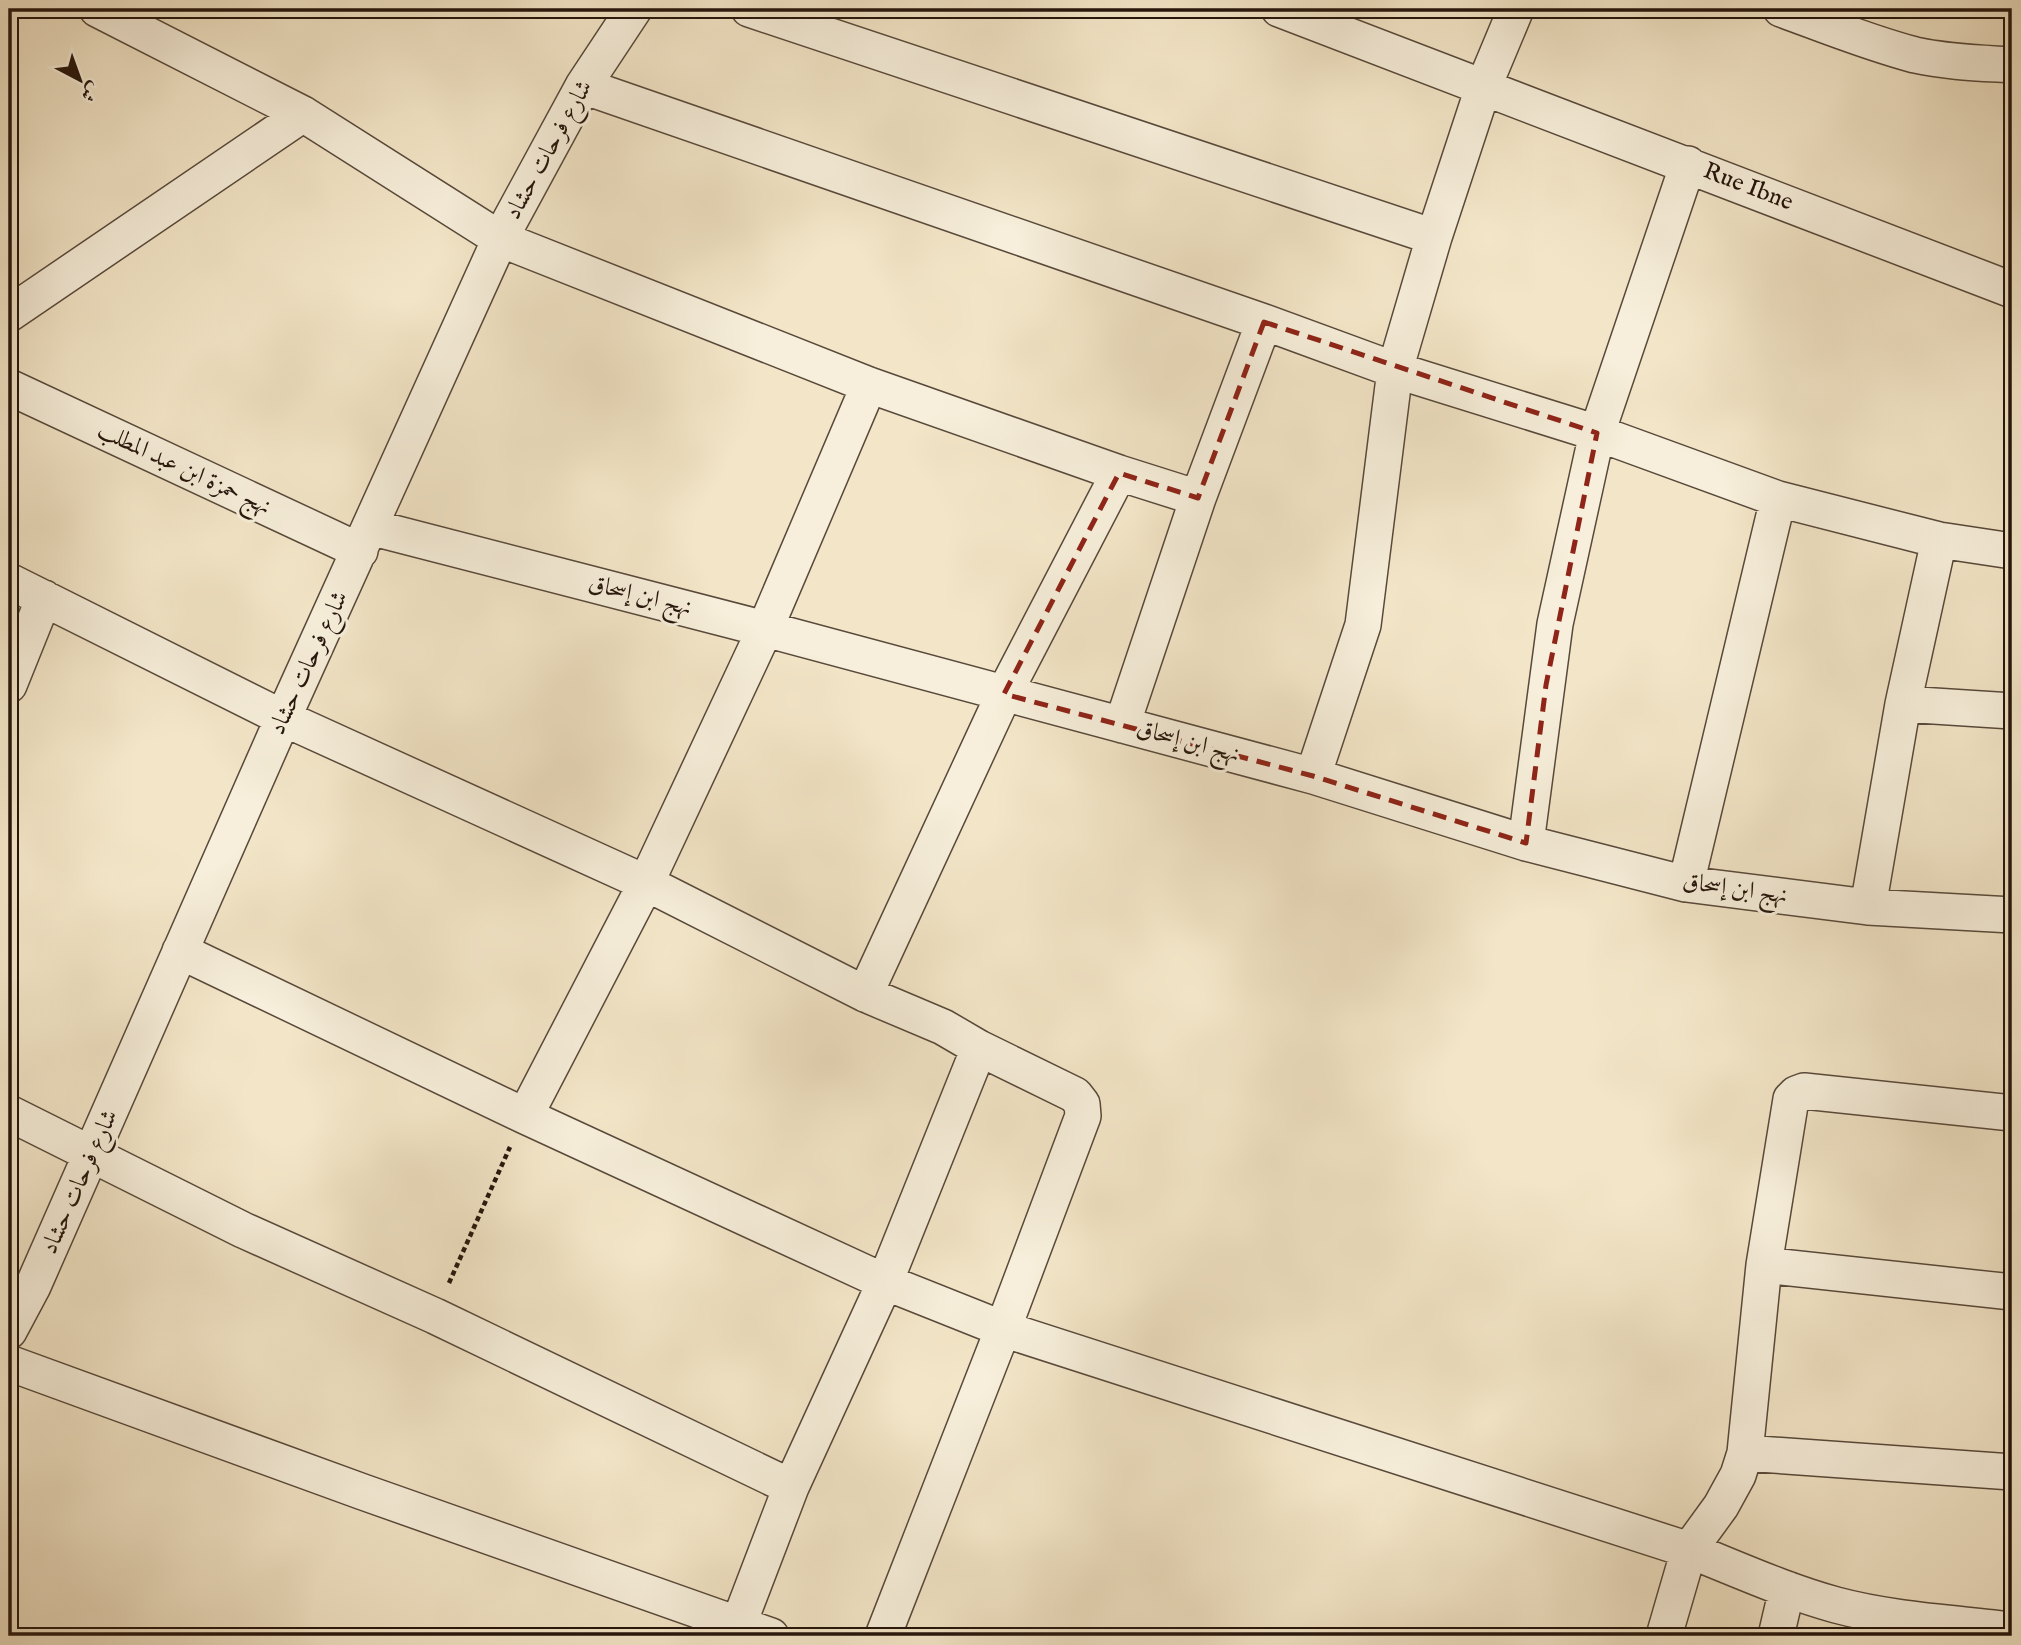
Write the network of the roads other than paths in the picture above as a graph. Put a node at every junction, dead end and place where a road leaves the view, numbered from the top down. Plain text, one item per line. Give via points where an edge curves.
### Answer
1 (97, 9) edge
2 (634, 9) edge
3 (749, 9) edge
4 (1279, 9) edge
5 (1516, 9) edge
6 (1781, 9) edge
7 (1823, 17) edge
8 (2012, 65) edge
9 (583, 86) junction
10 (1483, 88) junction
11 (303, 114) junction
12 (1688, 164) junction
13 (1434, 237) junction
14 (500, 239) junction
15 (2012, 289) edge
16 (9, 314) edge
17 (1264, 322) junction
18 (1395, 370) junction
19 (869, 385) junction
20 (9, 387) edge
21 (1597, 433) junction
22 (1119, 473) junction
23 (1198, 498) junction
24 (1778, 499) junction
25 (365, 539) junction
26 (1939, 540) junction
27 (2012, 551) edge
28 (9, 581) edge
29 (44, 598) junction
30 (765, 629) junction
31 (9, 685) edge
32 (1003, 694) junction
33 (1903, 704) junction
34 (2012, 711) edge
35 (283, 718) junction
36 (1122, 725) junction
37 (1313, 776) junction
38 (1525, 843) junction
39 (646, 883) junction
40 (1686, 884) junction
41 (1868, 907) junction
42 (2012, 915) edge
43 (180, 951) junction
44 (865, 994) junction
45 (979, 1048) junction
46 (9, 1113) edge
47 (2012, 1113) edge
48 (524, 1116) junction
49 (93, 1154) junction
50 (1764, 1265) junction
51 (886, 1282) junction
52 (2012, 1292) edge
53 (1003, 1329) junction
54 (9, 1331) edge
55 (9, 1363) edge
56 (1745, 1453) junction
57 (2012, 1472) edge
58 (791, 1487) junction
59 (1689, 1550) junction
60 (1787, 1589) junction
61 (737, 1630) edge
62 (2012, 1630) edge
63 (771, 1636) edge
64 (883, 1636) edge
65 (1664, 1636) edge
66 (1776, 1636) edge

1 - 11 street
2 - 9 street, شارع فرحات حشاد
3 - 13 street
4 - 10 street, Rue Ibne
5 - 10 street
6 - 7 street
7 - 8 street via 1916,55
9 - 14 street, شارع فرحات حشاد
9 - 17 street
10 - 12 street, Rue Ibne
10 - 13 street
11 - 14 street
11 - 16 street
12 - 15 street, Rue Ibne
12 - 21 street
13 - 18 street
14 - 19 street
14 - 25 street, شارع فرحات حشاد
17 - 18 street
17 - 23 street
18 - 21 street
18 - 37 street via 1363,625
19 - 22 street
19 - 30 street
20 - 25 street, نهج حمزة ابن عبد المطلب
21 - 24 street
21 - 38 street via 1555,624
22 - 23 street
22 - 32 street
23 - 36 street
24 - 26 street
24 - 40 street
25 - 30 street, نهج ابن إسحاق
25 - 35 street, شارع فرحات حشاد
26 - 27 street
26 - 33 street
28 - 29 street
29 - 31 street
29 - 35 street
30 - 32 street, نهج ابن إسحاق
30 - 39 street
32 - 36 street, نهج ابن إسحاق
32 - 44 street
33 - 34 street
33 - 41 street
35 - 39 street
35 - 43 street, شارع فرحات حشاد
36 - 37 street, نهج ابن إسحاق
37 - 38 street, نهج ابن إسحاق
38 - 40 street, نهج ابن إسحاق
39 - 44 street
39 - 48 street
40 - 41 street, نهج ابن إسحاق
41 - 42 street, نهج ابن إسحاق
43 - 48 street
43 - 49 street, شارع فرحات حشاد
44 - 45 street via 943,1027
45 - 51 street
45 - 53 street via 1075,1095 1082,1104 1083,1116
46 - 49 street
47 - 50 street via 1804,1091 1796,1094 1789,1107
48 - 51 street
49 - 54 street, شارع فرحات حشاد
49 - 58 street via 243,1230 435,1316
50 - 52 street
50 - 56 street
51 - 53 street
51 - 58 street
53 - 59 street
53 - 64 street
55 - 61 street
56 - 57 street
56 - 59 street via 1721,1506
58 - 61 street
59 - 60 street
59 - 65 street
60 - 62 street via 1871,1612
60 - 66 street
61 - 63 street

